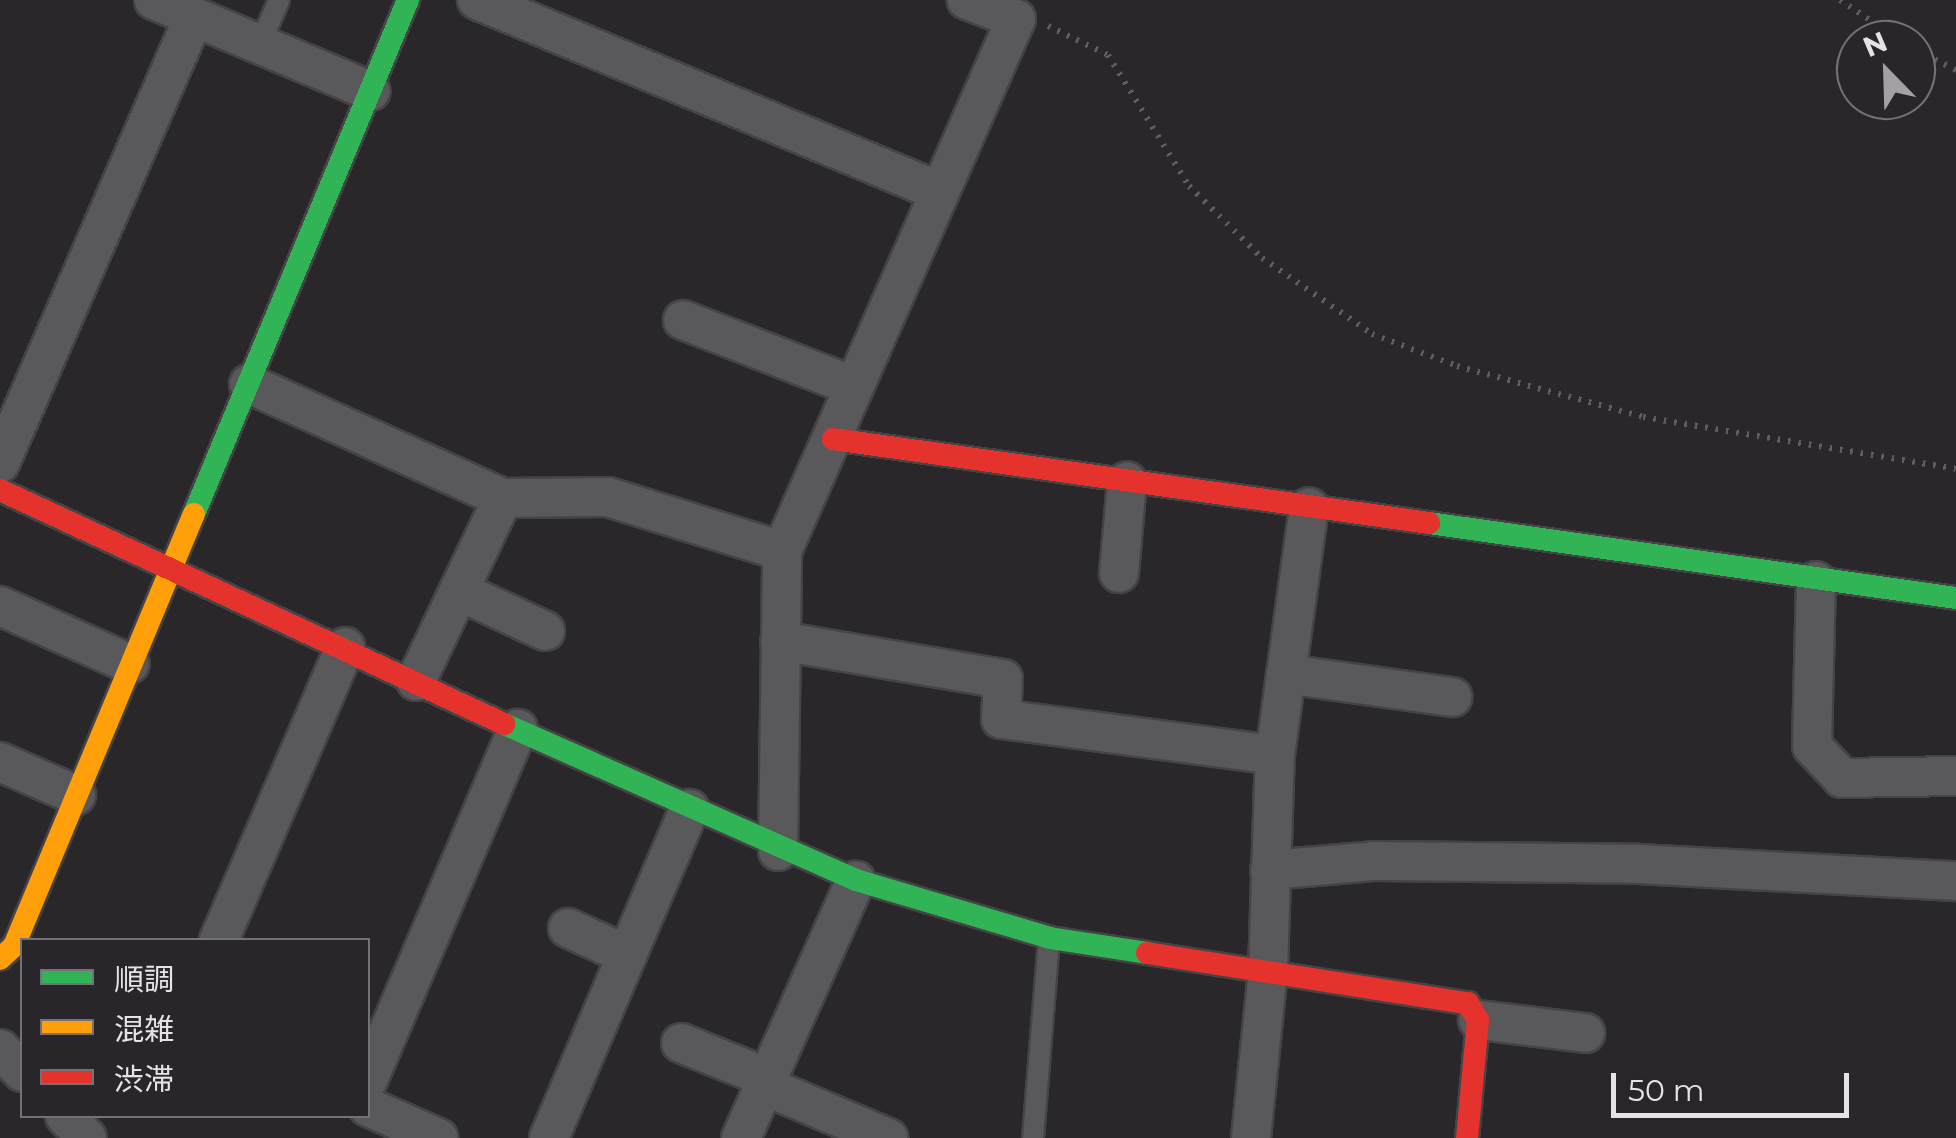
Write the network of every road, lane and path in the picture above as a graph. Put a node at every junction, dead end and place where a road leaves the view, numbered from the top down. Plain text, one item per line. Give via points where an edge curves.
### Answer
1 (154, 0) edge
2 (280, 0) edge
3 (408, 0) edge
4 (477, 0) edge
5 (967, 0) edge
6 (1840, 0) edge
7 (194, 17) junction
8 (1016, 19) junction
9 (1870, 20) edge
10 (260, 44) junction
11 (371, 91) junction
12 (936, 190) junction
13 (683, 320) dead end
14 (249, 384) junction
15 (853, 386) junction
16 (833, 439) junction
17 (0, 464) edge
18 (1956, 469) edge
19 (1127, 481) junction
20 (0, 490) edge
21 (503, 498) junction
22 (1310, 507) junction
23 (782, 551) junction
24 (171, 565) junction
25 (1118, 573) dead end
26 (1816, 580) junction
27 (459, 591) junction
28 (1956, 598) edge
29 (0, 606) edge
30 (545, 631) dead end
31 (780, 641) junction
32 (344, 647) junction
33 (130, 664) junction
34 (1286, 674) junction
35 (416, 680) junction
36 (1452, 698) dead end
37 (518, 729) junction
38 (1274, 756) junction
39 (0, 762) edge
40 (1956, 776) edge
41 (76, 796) junction
42 (689, 810) junction
43 (778, 851) junction
44 (1270, 870) junction
45 (856, 880) junction
46 (1956, 881) edge
47 (568, 928) dead end
48 (221, 938) edge
49 (1050, 938) junction
50 (9, 949) edge
51 (627, 955) junction
52 (1268, 972) junction
53 (1478, 1020) junction
54 (1585, 1034) dead end
55 (682, 1044) dead end
56 (0, 1049) edge
57 (20, 1070) edge
58 (370, 1075) edge
59 (766, 1082) junction
60 (370, 1108) edge
61 (67, 1118) edge
62 (87, 1138) edge
63 (438, 1138) edge
64 (549, 1138) edge
65 (742, 1138) edge
66 (888, 1138) edge
67 (1033, 1138) edge
68 (1251, 1138) edge
69 (1466, 1138) edge

1 - 7 street
2 - 10 lane
3 - 11 street
4 - 12 street
5 - 8 street
6 - 9 path
7 - 10 street
7 - 17 street
8 - 12 street
8 - 18 path via 1061,30 1108,55 1189,186 1262,258 1372,334 1457,366 1643,416
10 - 11 street
11 - 14 street
12 - 15 street
13 - 15 street
14 - 21 street
14 - 24 street
15 - 16 street
16 - 19 street
16 - 23 street
19 - 22 street
19 - 25 street
20 - 24 street
21 - 23 street via 608,498
21 - 27 street
22 - 26 street
22 - 34 street
23 - 31 street
24 - 32 street
24 - 33 street
26 - 28 street
26 - 40 street via 1812,746 1842,778
27 - 30 street
27 - 35 street
29 - 33 street
31 - 38 street via 1003,679 1002,719
31 - 43 street
32 - 35 street
32 - 48 street
33 - 41 street
34 - 36 street
34 - 38 street
35 - 37 street
37 - 42 street
37 - 58 street
38 - 44 street
39 - 41 street
41 - 50 street
42 - 43 street
42 - 51 street
43 - 45 street
44 - 46 street via 1374,861 1640,864
44 - 52 street
45 - 49 street
45 - 59 street
47 - 51 street
49 - 52 street
49 - 67 lane
51 - 64 street
52 - 53 street via 1468,1002
52 - 68 street
53 - 54 street
53 - 69 street
55 - 59 street
56 - 57 street
59 - 65 street
59 - 66 street
60 - 63 street
61 - 62 street

